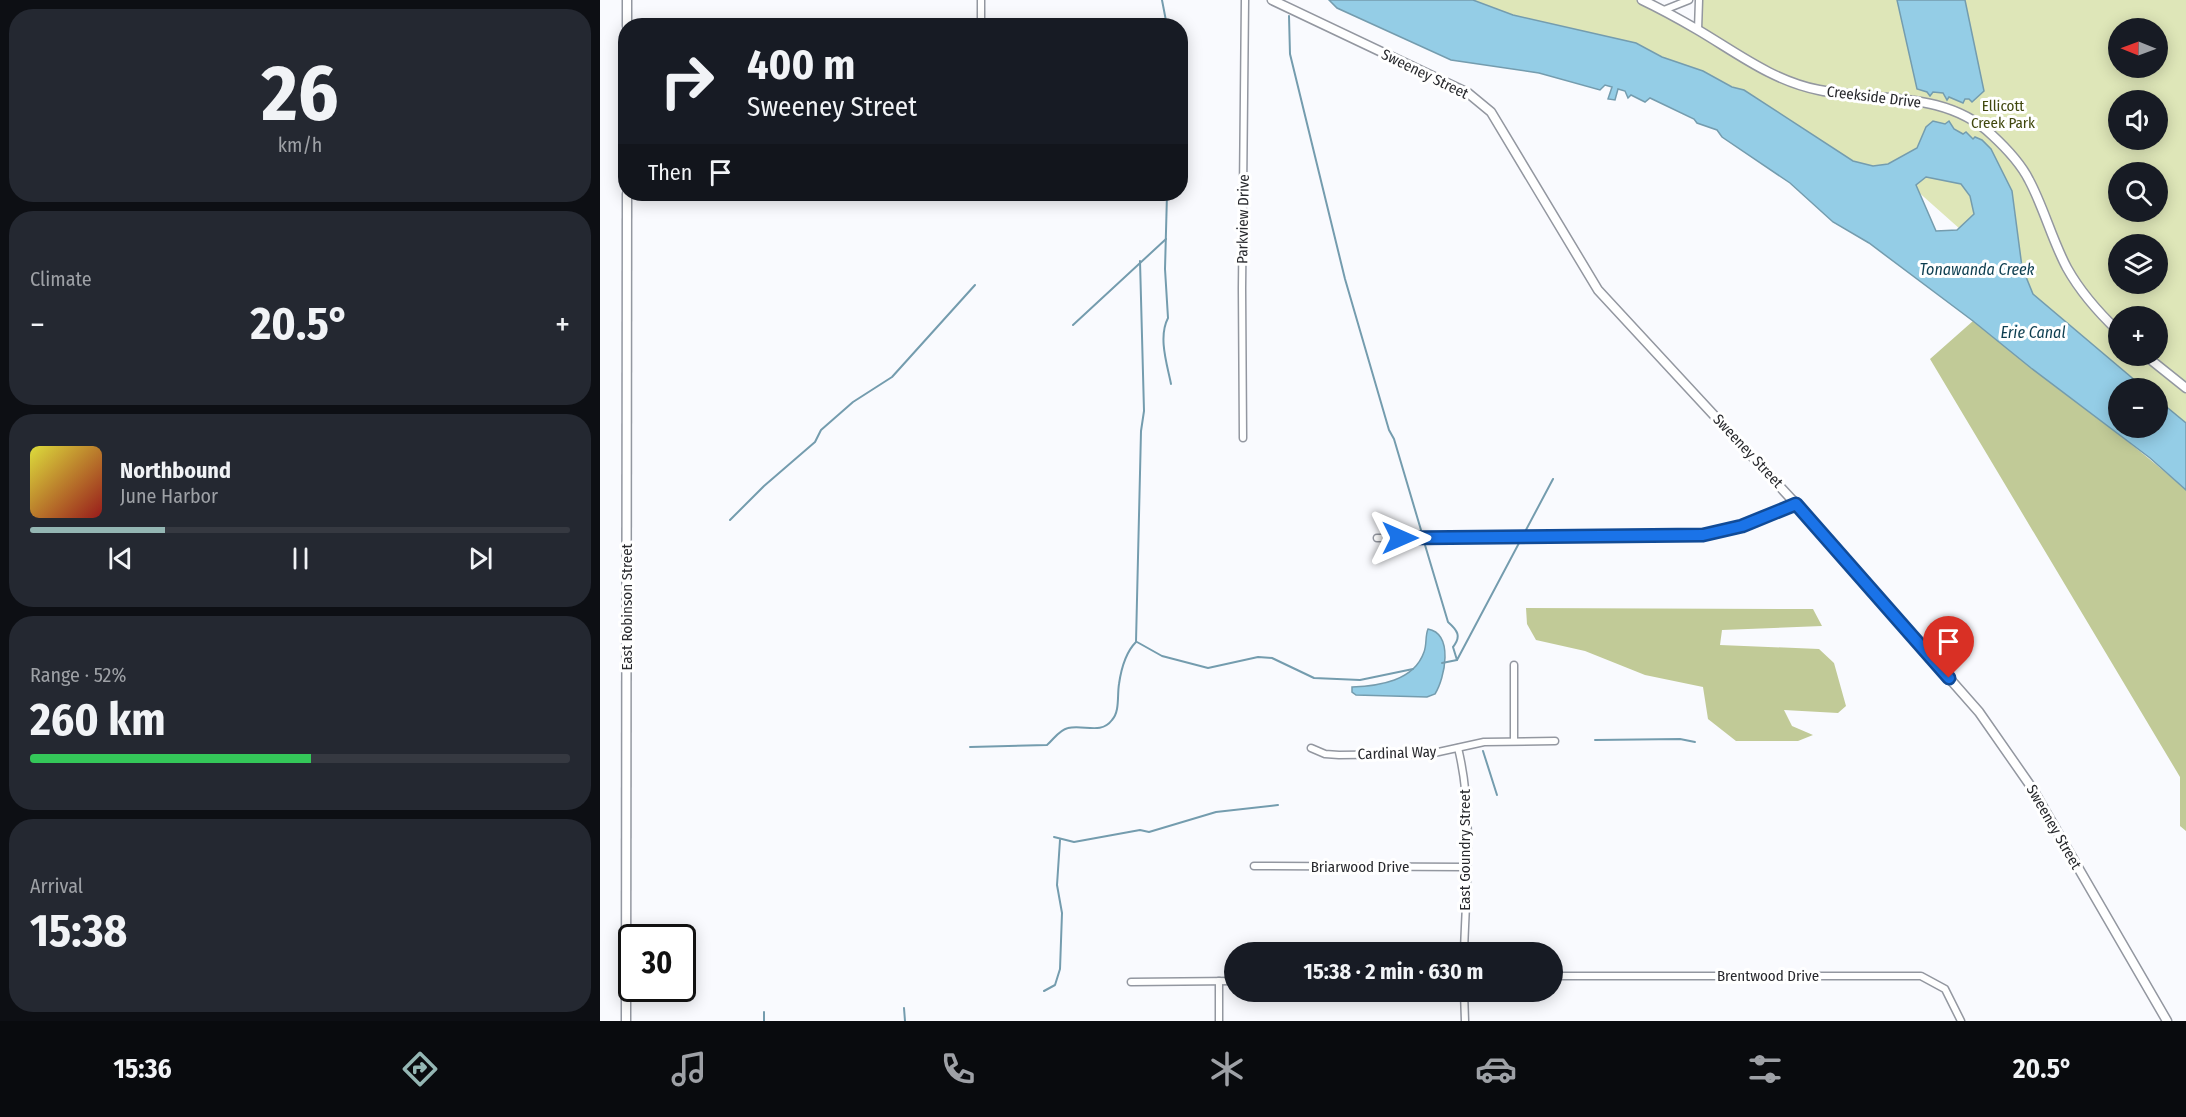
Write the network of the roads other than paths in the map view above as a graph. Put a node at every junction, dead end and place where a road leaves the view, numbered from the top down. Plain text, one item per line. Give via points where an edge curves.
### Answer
1 (627, 0) edge
2 (981, 0) edge
3 (1245, 0) edge
4 (1272, 0) edge
5 (1641, 0) edge
6 (1689, 0) edge
7 (1699, 0) edge
8 (1664, 10) junction
9 (627, 18) edge
10 (981, 18) edge
11 (1698, 30) junction
12 (627, 201) edge
13 (2108, 323) edge
14 (2158, 366) edge
15 (2186, 388) edge
16 (1243, 438) dead end
17 (1796, 504) junction
18 (1377, 538) dead end
19 (1514, 665) dead end
20 (1514, 740) junction
21 (1555, 741) dead end
22 (1311, 748) dead end
23 (1458, 748) junction
24 (1254, 866) dead end
25 (1466, 867) junction
26 (1464, 942) edge
27 (1563, 976) edge
28 (1219, 981) junction
29 (1224, 981) edge
30 (1131, 982) dead end
31 (1464, 1002) edge
32 (626, 1021) edge
33 (1219, 1021) edge
34 (1465, 1021) edge
35 (1961, 1021) edge
36 (2167, 1021) edge

1 - 9 street
2 - 10 street
3 - 16 street, Parkview Drive
4 - 17 street, Sweeney Street via 1468,93 1491,112 1598,290
5 - 8 street, Creekside Drive
6 - 8 street
7 - 11 street
8 - 11 street, Creekside Drive
11 - 13 street, Creekside Drive via 1760,68 1797,84 1926,102 1977,123 2029,179 2067,266
12 - 32 street, East Robinson Street
14 - 15 street
17 - 18 street via 1742,526 1703,535
17 - 36 street, Sweeney Street via 1979,712 2032,788
19 - 20 street
20 - 21 street, Cardinal Way
20 - 23 street, Cardinal Way
22 - 23 street, Cardinal Way via 1325,754 1351,755 1434,753
23 - 25 street, East Goundry Street via 1467,791
24 - 25 street, Briarwood Drive
25 - 26 street, East Goundry Street
27 - 35 street, Brentwood Drive via 1921,976 1945,989
28 - 29 street
28 - 30 street
28 - 33 street
31 - 34 street

